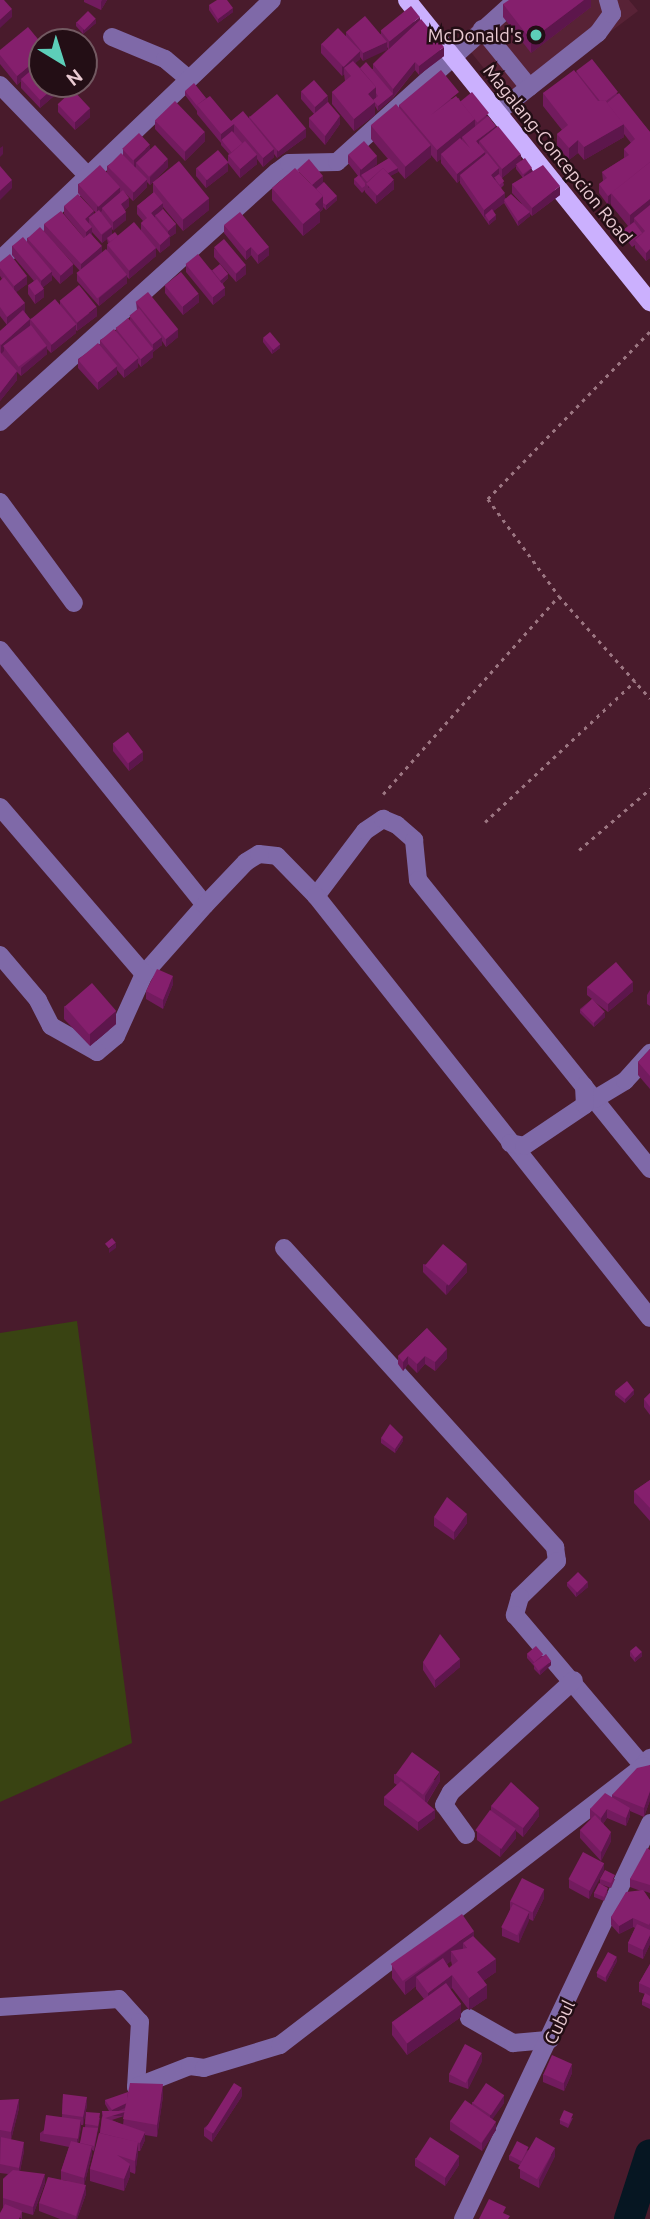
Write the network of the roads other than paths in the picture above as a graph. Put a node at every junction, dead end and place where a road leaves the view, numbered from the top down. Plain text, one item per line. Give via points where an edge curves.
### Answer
1 (407, 0) edge
2 (516, 0) edge
3 (266, 2) edge
4 (610, 2) edge
5 (482, 29) junction
6 (112, 37) dead end
7 (451, 54) junction
8 (188, 78) junction
9 (0, 85) edge
10 (529, 87) junction
11 (498, 112) junction
12 (88, 176) junction
13 (1, 256) edge
14 (650, 302) edge
15 (0, 422) edge
16 (0, 502) edge
17 (74, 603) dead end
18 (0, 650) edge
19 (0, 807) edge
20 (316, 896) junction
21 (205, 905) junction
22 (0, 955) edge
23 (144, 974) junction
24 (650, 1054) edge
25 (590, 1093) junction
26 (510, 1143) junction
27 (650, 1169) edge
28 (284, 1248) dead end
29 (650, 1318) edge
30 (574, 1680) junction
31 (646, 1762) edge
32 (650, 1822) edge
33 (466, 1835) dead end
34 (0, 2007) edge
35 (469, 2018) dead end
36 (550, 2040) junction
37 (463, 2219) edge

1 - 7 main road, Magalang-Concepcion Road
2 - 5 street
3 - 8 street
4 - 10 street via 598,33
5 - 7 street
5 - 10 street
6 - 8 street via 165,59
7 - 11 main road, Magalang-Concepcion Road
7 - 15 street via 337,162 289,163 277,172
8 - 12 street
9 - 12 street
10 - 11 street
11 - 14 main road, Magalang-Concepcion Road
12 - 13 street
16 - 17 street
18 - 21 street
19 - 23 street
20 - 21 street via 267,853 246,862
20 - 25 street via 365,831 383,819 397,825 414,840 418,880
20 - 26 street
21 - 23 street
22 - 23 street via 38,1000 51,1026 97,1052 116,1036
24 - 25 street via 625,1081
25 - 26 street via 585,1105 524,1146
25 - 27 street
26 - 29 street
28 - 30 street via 555,1547 557,1561 513,1608
30 - 31 street
30 - 33 street via 451,1792 444,1805
31 - 34 street via 280,2045 204,2068 190,2066 136,2087 140,2022 120,1999
32 - 36 street, Cubul
35 - 36 street via 513,2043
36 - 37 street, Cubul

